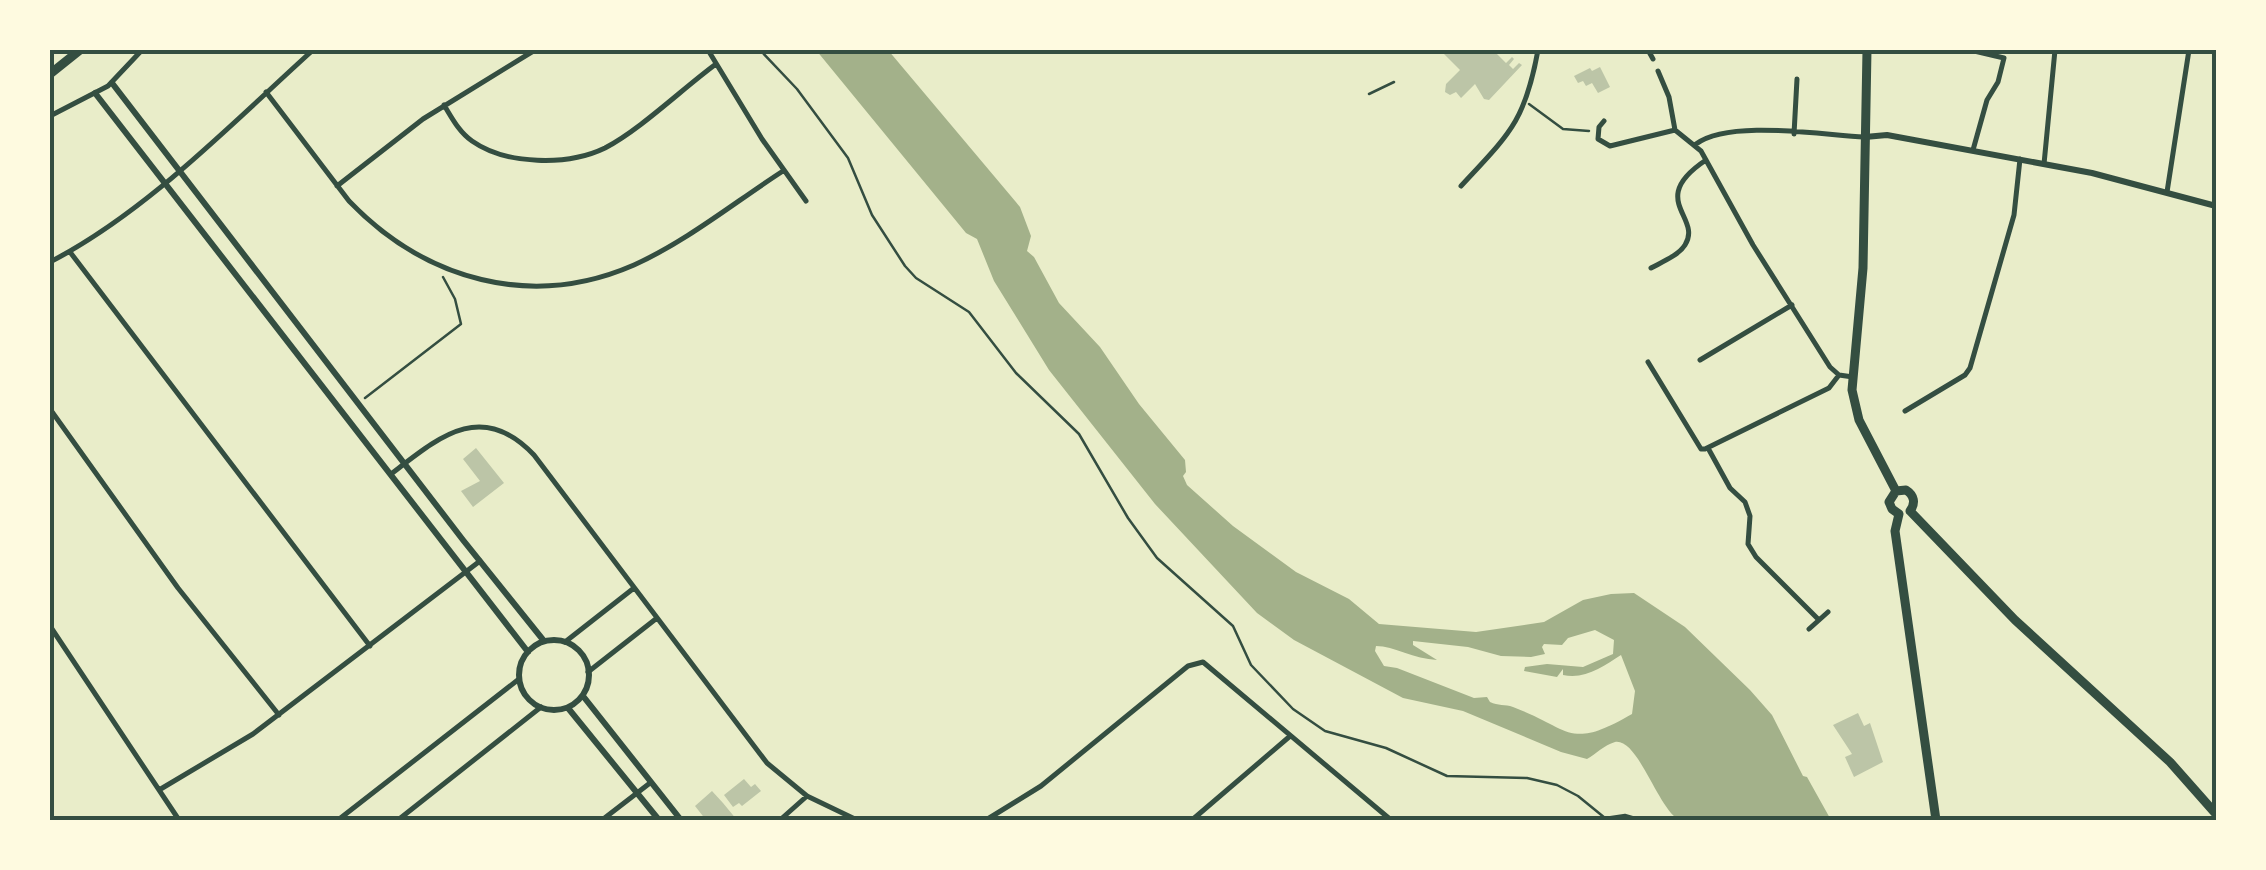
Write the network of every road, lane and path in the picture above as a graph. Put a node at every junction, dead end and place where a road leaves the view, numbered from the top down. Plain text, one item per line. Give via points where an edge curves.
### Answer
1 (142, 50) edge
2 (313, 50) edge
3 (534, 50) edge
4 (708, 50) edge
5 (760, 50) edge
6 (1538, 50) edge
7 (1648, 50) edge
8 (1867, 50) edge
9 (1970, 50) edge
10 (2055, 50) edge
11 (2189, 50) edge
12 (77, 51) edge
13 (1652, 59) dead end
14 (716, 64) junction
15 (1658, 71) dead end
16 (2042, 72) dead end
17 (2053, 72) junction
18 (50, 74) edge
19 (1796, 80) dead end
20 (1394, 82) dead end
21 (112, 83) junction
22 (266, 92) junction
23 (95, 93) junction
24 (1369, 94) dead end
25 (1529, 104) dead end
26 (444, 105) junction
27 (50, 116) edge
28 (1604, 121) dead end
29 (1675, 130) junction
30 (1589, 132) dead end
31 (1794, 134) junction
32 (1864, 137) junction
33 (1696, 144) junction
34 (1973, 150) junction
35 (1706, 160) junction
36 (2020, 160) junction
37 (2044, 164) junction
38 (782, 170) junction
39 (179, 171) junction
40 (164, 182) junction
41 (337, 186) junction
42 (1461, 186) dead end
43 (2168, 192) junction
44 (806, 201) dead end
45 (2216, 206) edge
46 (70, 252) junction
47 (50, 262) edge
48 (1652, 268) dead end
49 (442, 276) dead end
50 (1792, 305) junction
51 (1700, 360) dead end
52 (1648, 362) dead end
53 (1839, 375) junction
54 (1853, 377) junction
55 (364, 399) dead end
56 (50, 409) edge
57 (1906, 412) dead end
58 (1707, 448) junction
59 (404, 463) junction
60 (390, 474) junction
61 (1896, 491) junction
62 (1910, 511) junction
63 (1898, 514) junction
64 (480, 561) junction
65 (466, 571) junction
66 (634, 588) junction
67 (1828, 612) dead end
68 (657, 618) junction
69 (1819, 620) junction
70 (50, 626) edge
71 (1809, 629) dead end
72 (544, 640) junction
73 (565, 642) junction
74 (370, 646) junction
75 (528, 652) junction
76 (588, 672) junction
77 (519, 679) junction
78 (582, 696) junction
79 (541, 707) junction
80 (568, 708) junction
81 (279, 715) junction
82 (1289, 737) junction
83 (650, 783) junction
84 (159, 790) junction
85 (637, 792) junction
86 (807, 796) junction
87 (2216, 814) edge
88 (1000, 817) edge
89 (1387, 819) edge
90 (178, 820) edge
91 (338, 820) edge
92 (398, 820) edge
93 (602, 820) edge
94 (659, 820) edge
95 (682, 820) edge
96 (780, 820) edge
97 (857, 820) edge
98 (986, 820) edge
99 (1192, 820) edge
100 (1642, 820) edge
101 (1936, 820) edge

1 - 21 street
2 - 22 street
3 - 26 street
4 - 14 street
5 - 100 path via 848,158 872,215 905,266 969,312 1016,373 1079,434 1157,558 1234,626 1252,665 1293,709 1325,730 1447,776 1545,781 1605,818 1625,814
6 - 42 street via 1517,123
7 - 13 street
8 - 32 main road
9 - 34 street via 2004,58
10 - 17 street
11 - 43 street
12 - 18 main road
14 - 26 street via 615,142 575,156 527,160 498,154 469,139
14 - 38 street
15 - 29 street
16 - 17 street
17 - 37 street
19 - 31 street
20 - 24 path
21 - 23 street
21 - 39 street
22 - 39 street
22 - 41 street
23 - 27 street
23 - 40 street
25 - 30 path via 1562,128
26 - 41 street
28 - 29 street via 1598,138 1610,146
29 - 33 street
31 - 32 street
31 - 33 street via 1733,132
32 - 34 street
32 - 54 main road
33 - 35 street
34 - 36 street
35 - 48 street via 1680,180 1677,191 1688,237 1684,248
35 - 50 street
36 - 37 street
36 - 57 street via 2014,214 1970,368
37 - 43 street
38 - 41 street via 646,259 608,275 544,287 443,269 380,229
38 - 44 street
39 - 40 street
39 - 59 street
40 - 46 street
40 - 60 street
43 - 45 street
46 - 47 street
46 - 74 street
49 - 55 path via 461,324
50 - 51 street
50 - 53 street
52 - 58 street
53 - 54 street
53 - 58 street via 1829,388
54 - 61 main road via 1860,420
56 - 81 street
58 - 69 street via 1745,502 1748,544
59 - 60 street
59 - 64 street
59 - 66 street via 458,429 511,436 534,455
60 - 65 street
61 - 62 main road via 1912,495
61 - 63 main road via 1890,506
62 - 63 main road
62 - 87 main road
63 - 101 main road via 1895,531
64 - 65 street
64 - 72 street
65 - 74 street
65 - 75 street
66 - 68 street
66 - 73 street
67 - 69 street
68 - 76 street
68 - 86 street via 764,759
69 - 71 street
70 - 84 street
72 - 73 street
72 - 75 street
73 - 76 street via 579,651
74 - 81 street
75 - 77 street
76 - 78 street
77 - 79 street
77 - 91 street
78 - 80 street
78 - 83 street
79 - 80 street
79 - 92 street
80 - 85 street
81 - 84 street
82 - 88 street via 1208,664 1197,662
82 - 89 street
82 - 99 street
83 - 85 street
83 - 95 street
84 - 90 street
85 - 93 street
85 - 94 street
86 - 96 street
86 - 97 street
88 - 98 street

